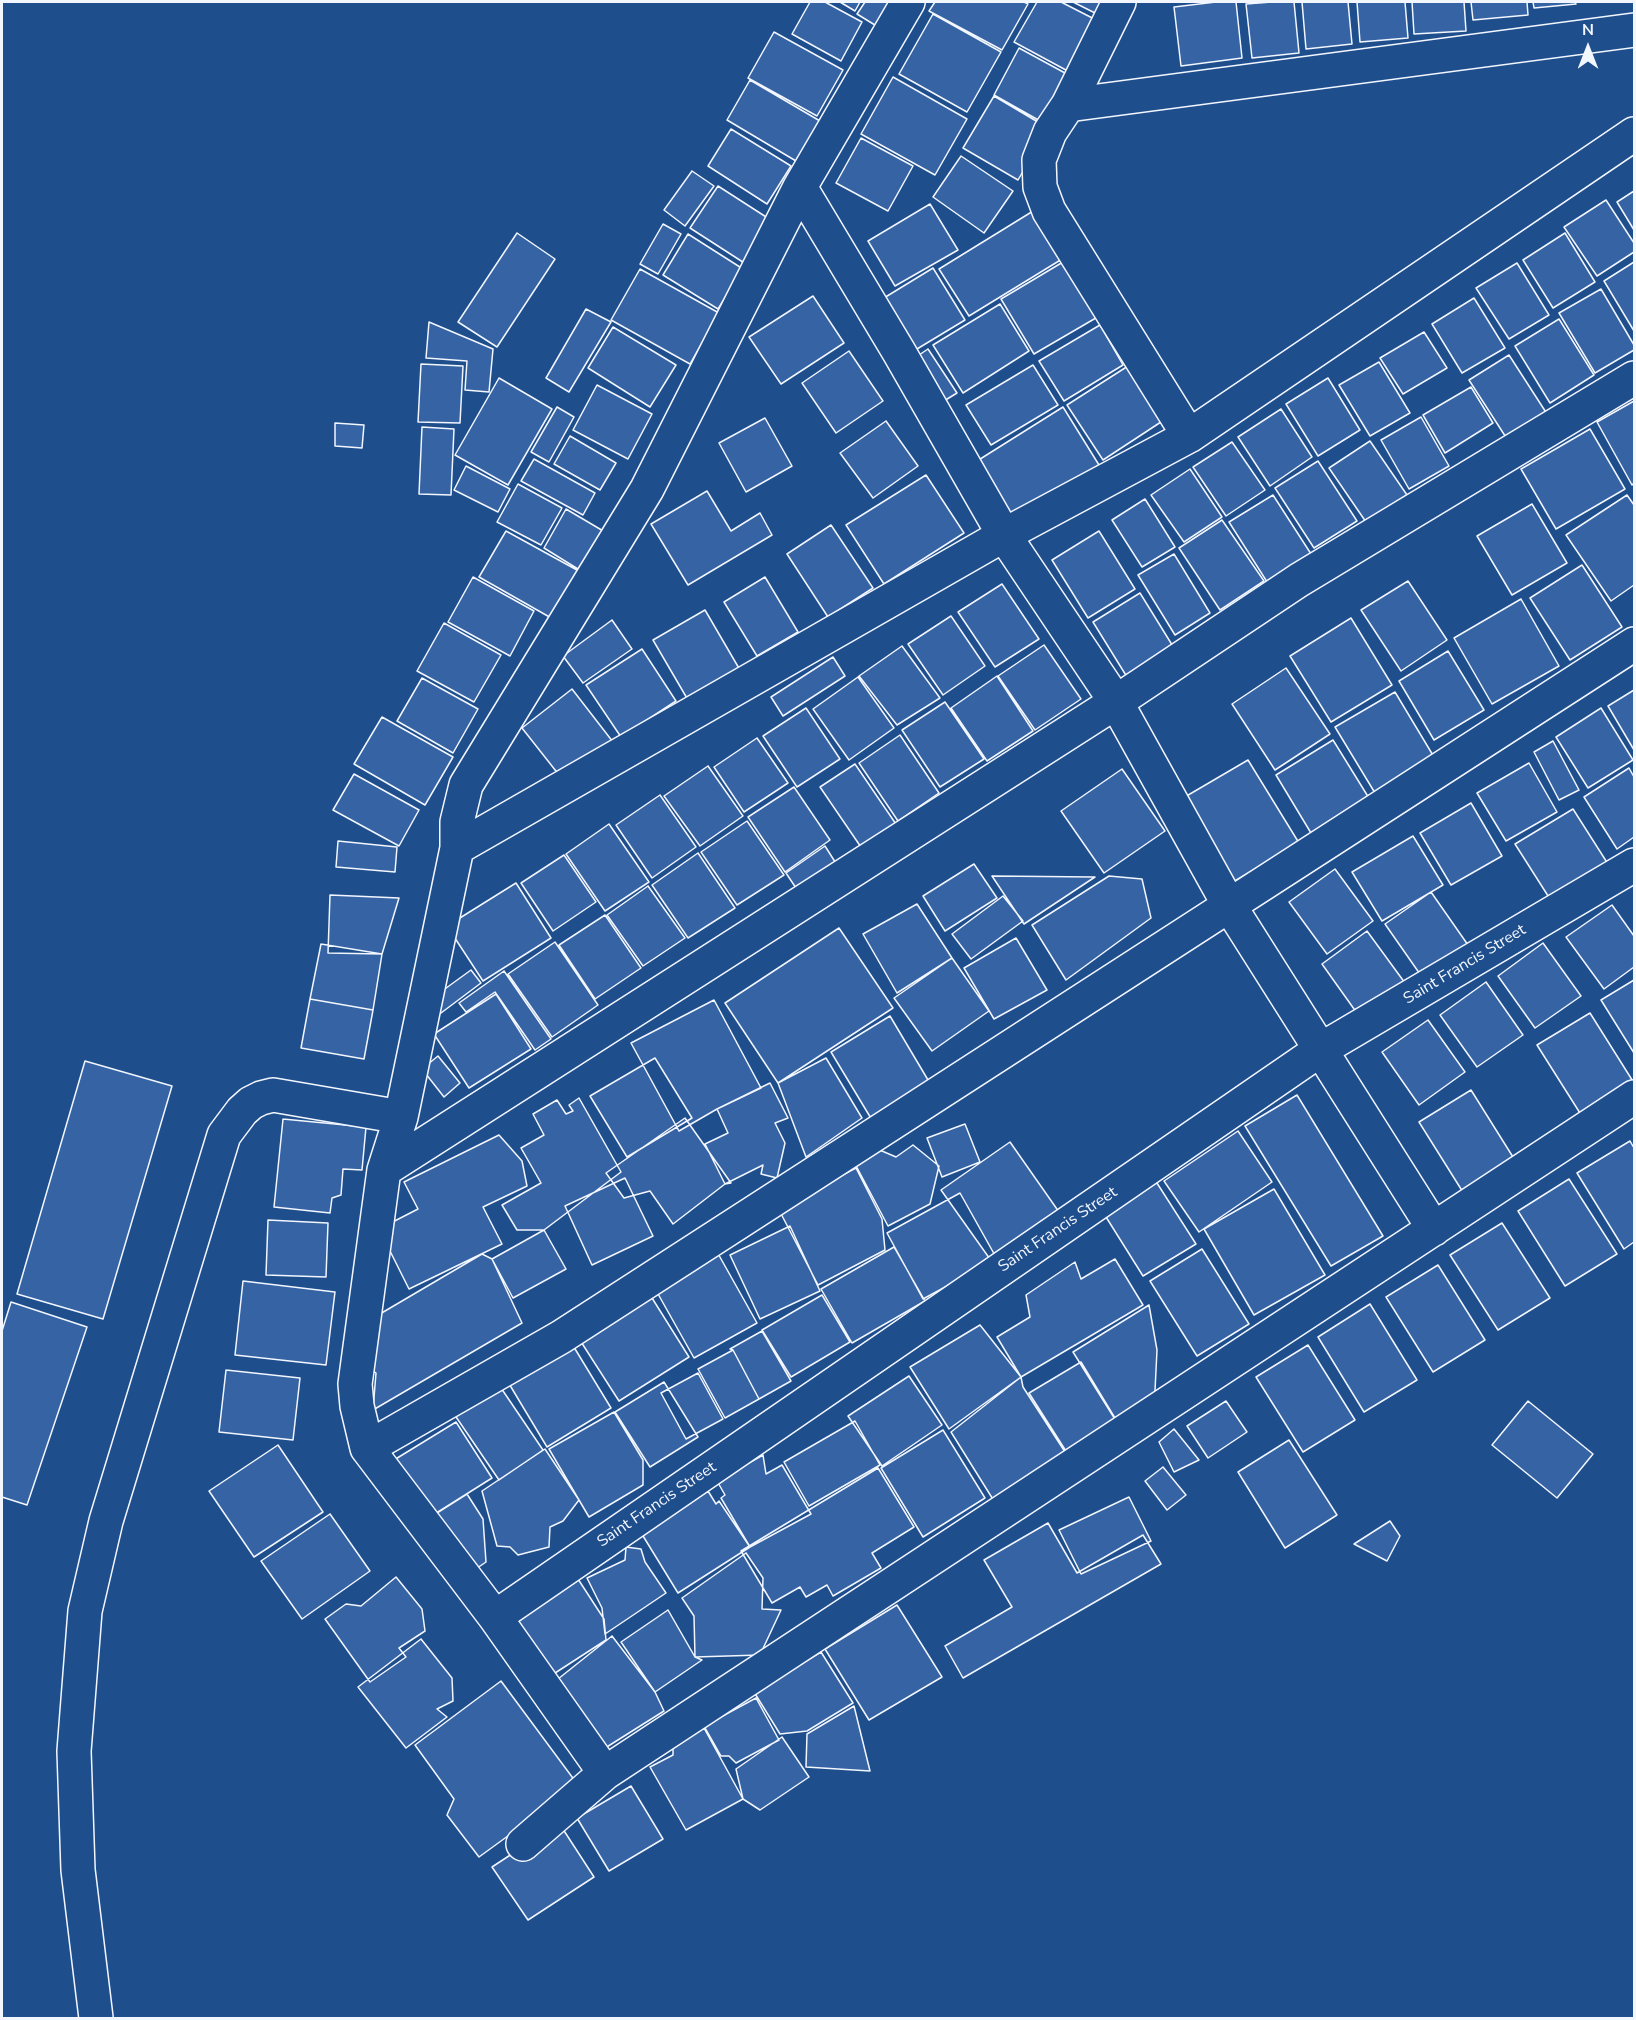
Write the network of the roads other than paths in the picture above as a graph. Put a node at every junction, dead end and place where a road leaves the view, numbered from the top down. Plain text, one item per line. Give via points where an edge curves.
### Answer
1 (908, 2) edge
2 (1119, 2) edge
3 (1635, 30) edge
4 (1068, 105) junction
5 (1635, 134) edge
6 (800, 188) junction
7 (1635, 378) edge
8 (1189, 436) junction
9 (1004, 535) junction
10 (1635, 644) edge
11 (1116, 702) junction
12 (457, 848) junction
13 (1635, 865) edge
14 (1229, 904) junction
15 (1320, 1050) junction
16 (1635, 1097) edge
17 (401, 1117) junction
18 (384, 1170) junction
19 (1434, 1229) junction
20 (367, 1448) junction
21 (495, 1617) junction
22 (605, 1773) junction
23 (523, 1844) dead end
24 (96, 2019) edge

1 - 6 street
2 - 4 street
3 - 4 street
4 - 8 street via 1050,132 1039,160 1040,187 1049,211
5 - 8 street
6 - 9 street
6 - 12 street via 647,489 466,785 457,822
7 - 11 street via 1299,580
8 - 9 street
9 - 11 street
9 - 12 street
10 - 14 street
11 - 14 street
11 - 18 street
12 - 17 street
13 - 15 street, Saint Francis Street
14 - 15 street
14 - 20 street via 561,1337
15 - 19 street
15 - 21 street, Saint Francis Street
16 - 19 street
17 - 18 street
17 - 24 street via 273,1095 251,1103 224,1135 106,1521 85,1611 75,1751 78,1870
18 - 20 street via 355,1384
19 - 22 street
20 - 21 street
21 - 22 street
22 - 23 street

